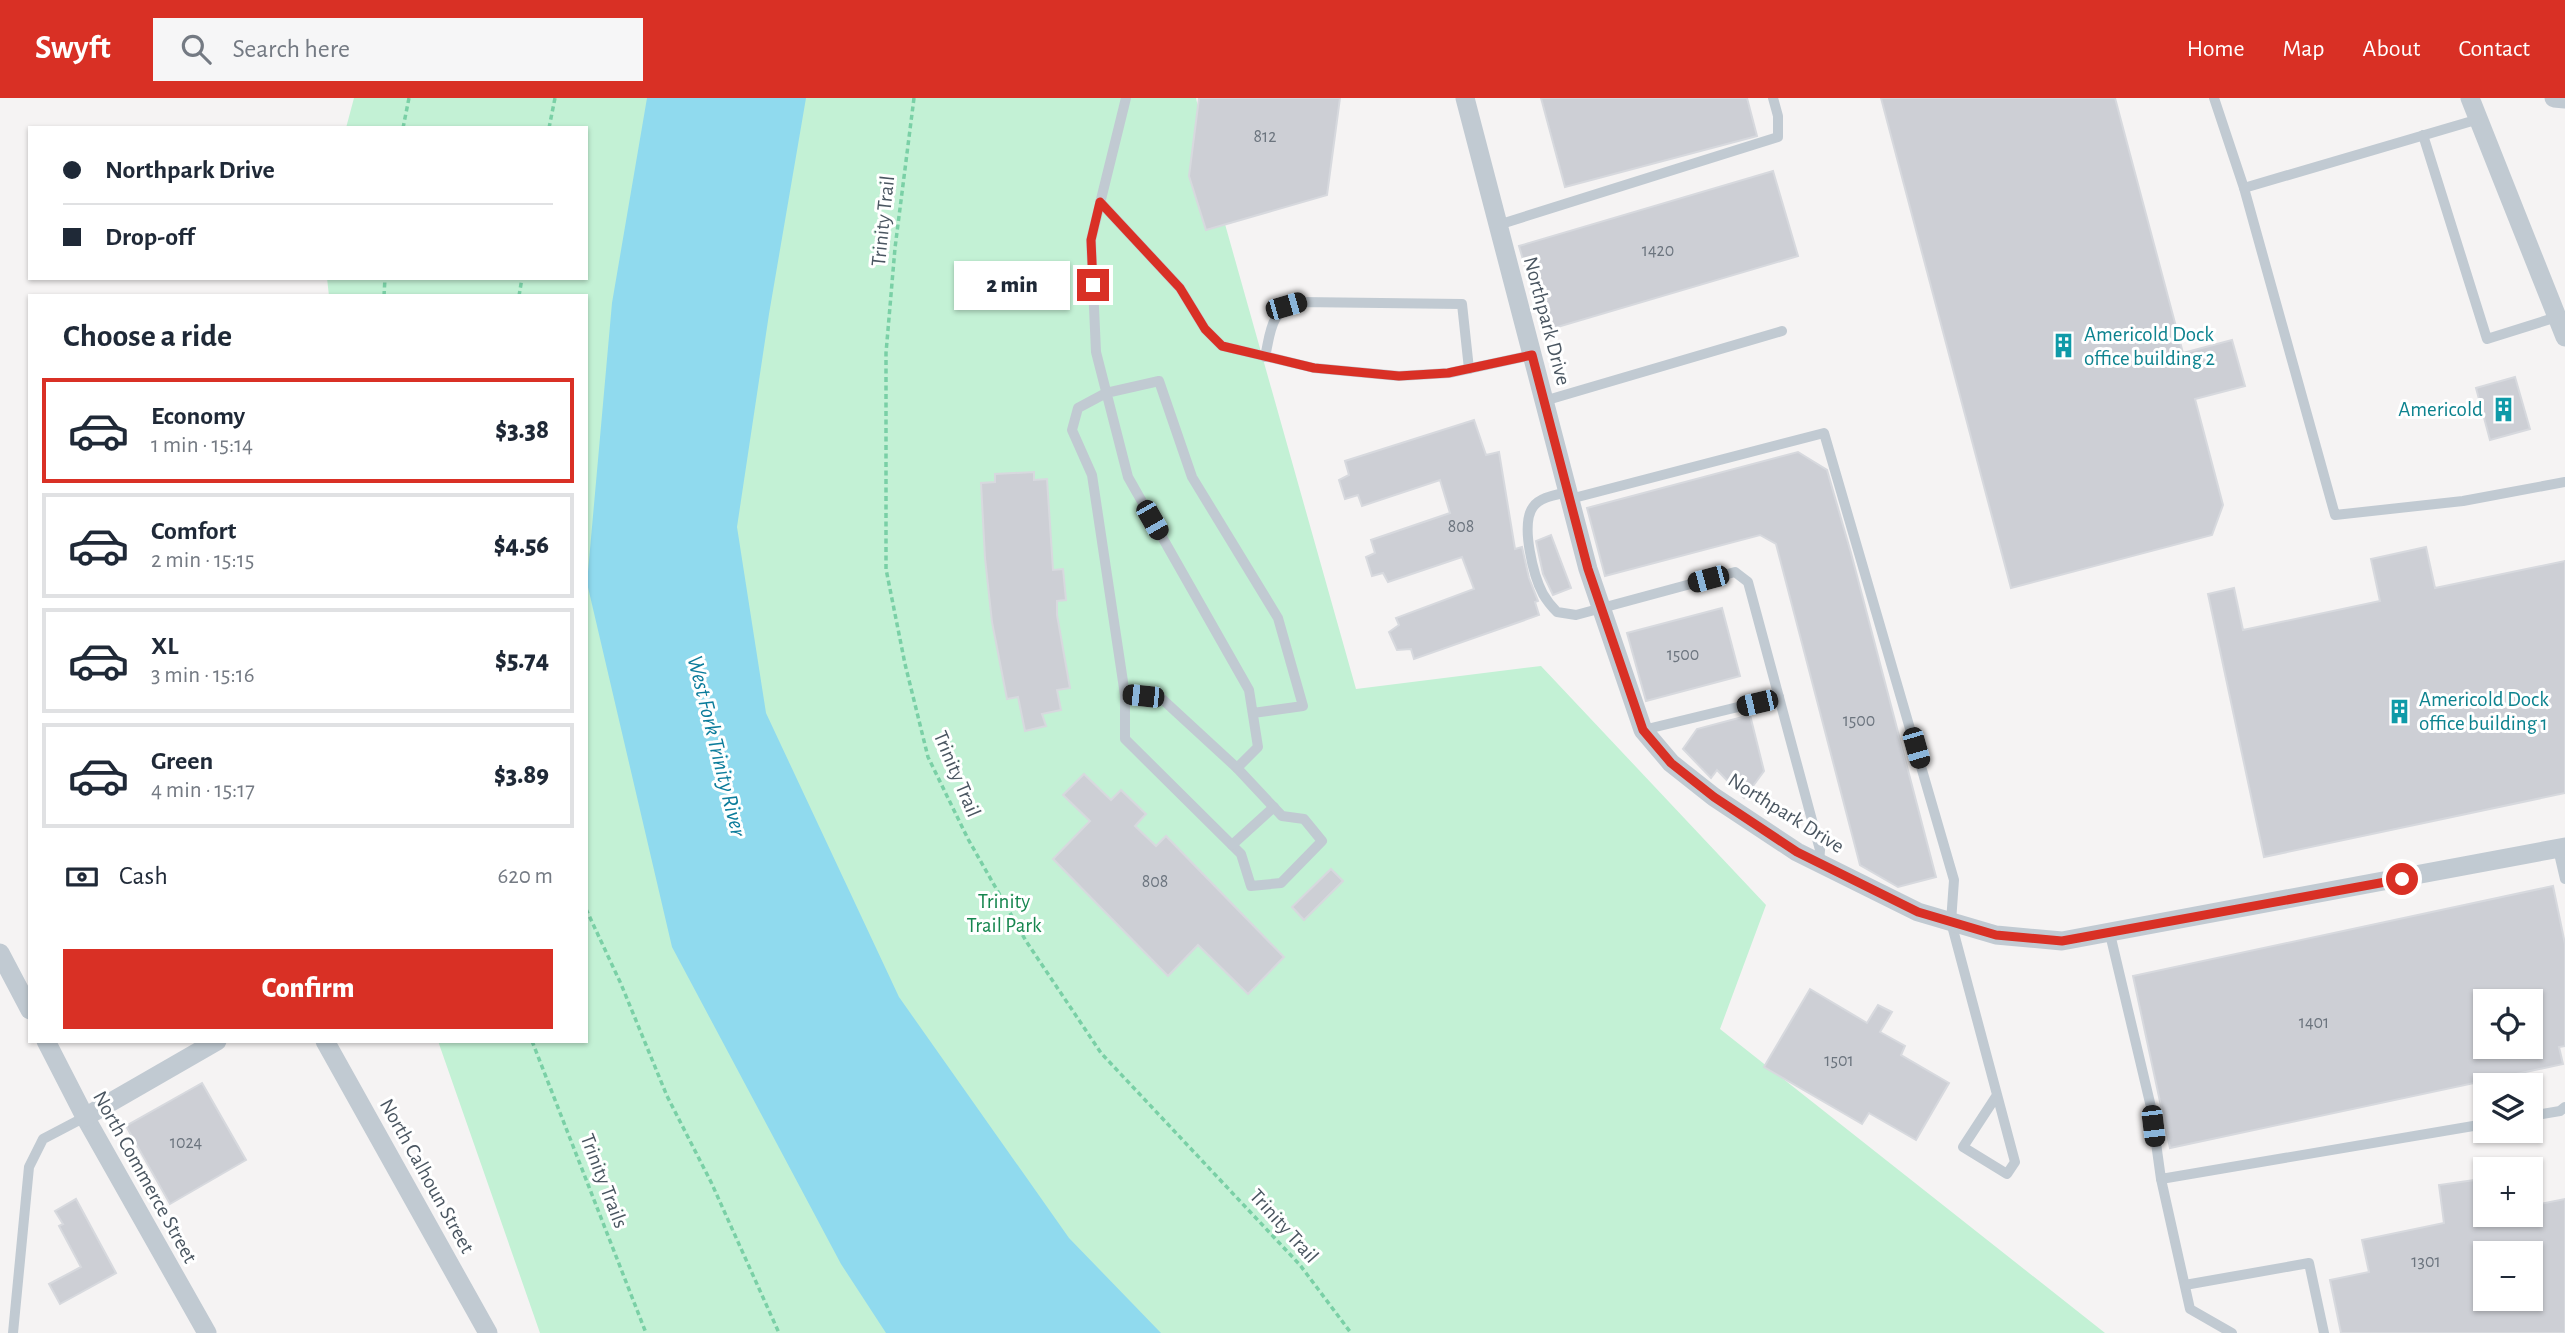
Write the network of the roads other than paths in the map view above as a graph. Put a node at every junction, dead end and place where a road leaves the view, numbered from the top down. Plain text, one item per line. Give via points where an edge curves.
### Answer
1 (1126, 98) edge
2 (1465, 98) edge
3 (1773, 98) edge
4 (2214, 98) edge
5 (2470, 98) edge
6 (2554, 98) edge
7 (2565, 99) edge
8 (2479, 119) junction
9 (2423, 135) junction
10 (2244, 188) junction
11 (1100, 202) junction
12 (1498, 225) junction
13 (2557, 317) junction
14 (1782, 331) dead end
15 (2565, 337) edge
16 (1532, 355) junction
17 (1265, 357) junction
18 (1469, 369) junction
19 (1106, 393) junction
20 (1544, 401) junction
21 (2565, 482) edge
22 (1569, 495) junction
23 (1601, 608) junction
24 (1125, 695) junction
25 (1779, 697) junction
26 (1253, 713) junction
27 (1643, 730) junction
28 (1237, 768) junction
29 (1274, 807) junction
30 (1232, 845) junction
31 (2562, 848) edge
32 (1819, 863) junction
33 (2565, 879) edge
34 (1951, 922) junction
35 (2110, 934) junction
36 (0, 953) edge
37 (28, 1006) edge
38 (47, 1043) edge
39 (214, 1043) edge
40 (326, 1043) edge
41 (1997, 1095) junction
42 (2565, 1107) edge
43 (2543, 1114) edge
44 (85, 1117) junction
45 (2473, 1126) edge
46 (2161, 1179) junction
47 (2185, 1286) junction
48 (13, 1333) edge
49 (207, 1333) edge
50 (488, 1333) edge
51 (2232, 1333) edge
52 (2324, 1333) edge

1 - 11 lane
2 - 12 street, Northpark Drive
3 - 12 lane via 1778,137
4 - 10 lane
5 - 8 street
6 - 7 street
8 - 9 lane
8 - 13 street
9 - 10 lane
9 - 13 lane via 2487,339
10 - 21 lane via 2335,515 2463,501
11 - 17 lane via 1180,288 1205,329 1222,346
11 - 19 lane via 1091,240 1096,352
12 - 16 street, Northpark Drive
13 - 15 street
14 - 20 lane
16 - 18 lane
16 - 20 street, Northpark Drive
17 - 18 lane via 1314,368 1399,376
17 - 18 lane via 1274,318 1286,306 1300,302 1462,304
19 - 24 lane via 1078,408 1072,430 1092,475
19 - 26 lane via 1128,477 1249,690
19 - 26 lane via 1160,382 1192,477 1278,618 1303,706
20 - 22 street, Northpark Drive
22 - 23 street, Northpark Drive
22 - 23 lane via 1543,499 1532,508 1530,555 1543,594 1557,612 1576,615
22 - 34 lane via 1824,433 1954,880
23 - 25 lane via 1735,572 1748,582
23 - 27 street, Northpark Drive
24 - 28 lane via 1161,698
24 - 30 lane via 1125,739
25 - 27 lane
25 - 32 lane via 1820,850
26 - 28 lane via 1258,747
27 - 32 street, Northpark Drive via 1671,763 1714,797
28 - 29 lane
29 - 30 lane
29 - 30 lane via 1282,816 1304,819 1322,841 1281,883 1251,886 1241,854
31 - 33 lane
31 - 35 street, Northpark Drive
32 - 34 street, Northpark Drive via 1918,912
34 - 35 street, Northpark Drive via 1996,935 2062,941
34 - 41 lane
35 - 46 lane via 2151,1107
36 - 37 street
38 - 44 street, North Commerce Street
39 - 44 street
40 - 50 street, North Calhoun Street
41 - 41 lane via 2015,1162 2007,1174 1964,1147
42 - 43 lane
44 - 48 lane via 43,1139 29,1167
44 - 49 street, North Commerce Street
45 - 46 lane
46 - 47 lane
47 - 51 lane via 2190,1309
47 - 52 lane via 2309,1263

